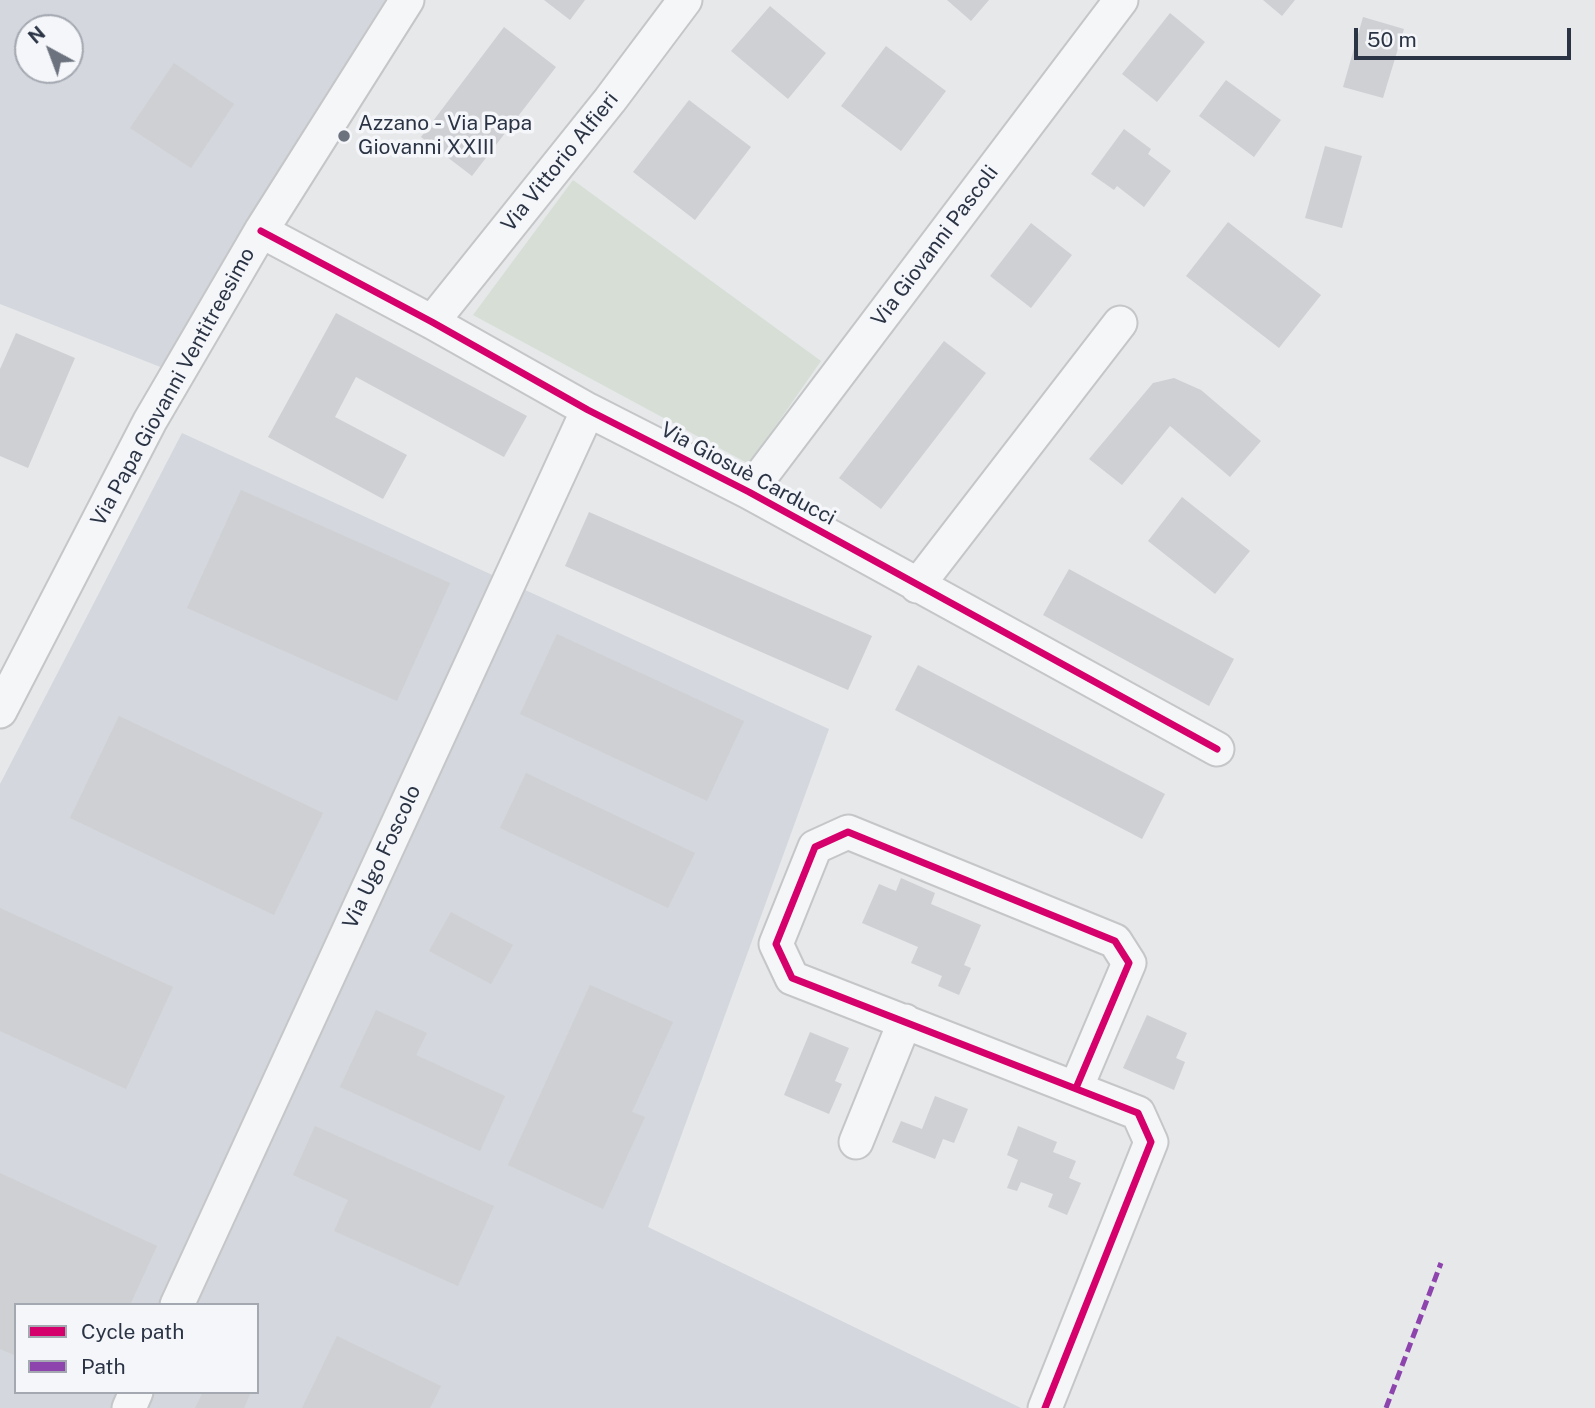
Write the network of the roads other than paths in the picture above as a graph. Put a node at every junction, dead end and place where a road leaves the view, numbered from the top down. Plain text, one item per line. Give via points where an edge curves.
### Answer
1 (407, 0) edge
2 (685, 0) edge
3 (1121, 0) edge
4 (261, 231) junction
5 (432, 322) junction
6 (1120, 323) dead end
7 (588, 410) junction
8 (749, 492) junction
9 (917, 586) junction
10 (0, 711) edge
11 (1217, 749) dead end
12 (905, 1021) junction
13 (1076, 1088) junction
14 (856, 1142) dead end
15 (178, 1303) edge
16 (1045, 1408) edge

1 - 4 street, Via Papa Giovanni Ventitreesimo
2 - 5 street, Via Vittorio Alfieri
3 - 8 street, Via Giovanni Pascoli
4 - 5 street, Via Giosuè Carducci
4 - 10 street, Via Papa Giovanni Ventitreesimo via 150,421
5 - 7 street, Via Giosuè Carducci
6 - 9 street
7 - 8 street, Via Giosuè Carducci
7 - 15 street, Via Ugo Foscolo
8 - 9 street, Via Giosuè Carducci
9 - 11 street, Via Giosuè Carducci
12 - 13 street
12 - 13 street via 792,978 776,944 815,847 848,832 1115,941 1129,963
12 - 14 street
13 - 16 street via 1138,1113 1151,1142

